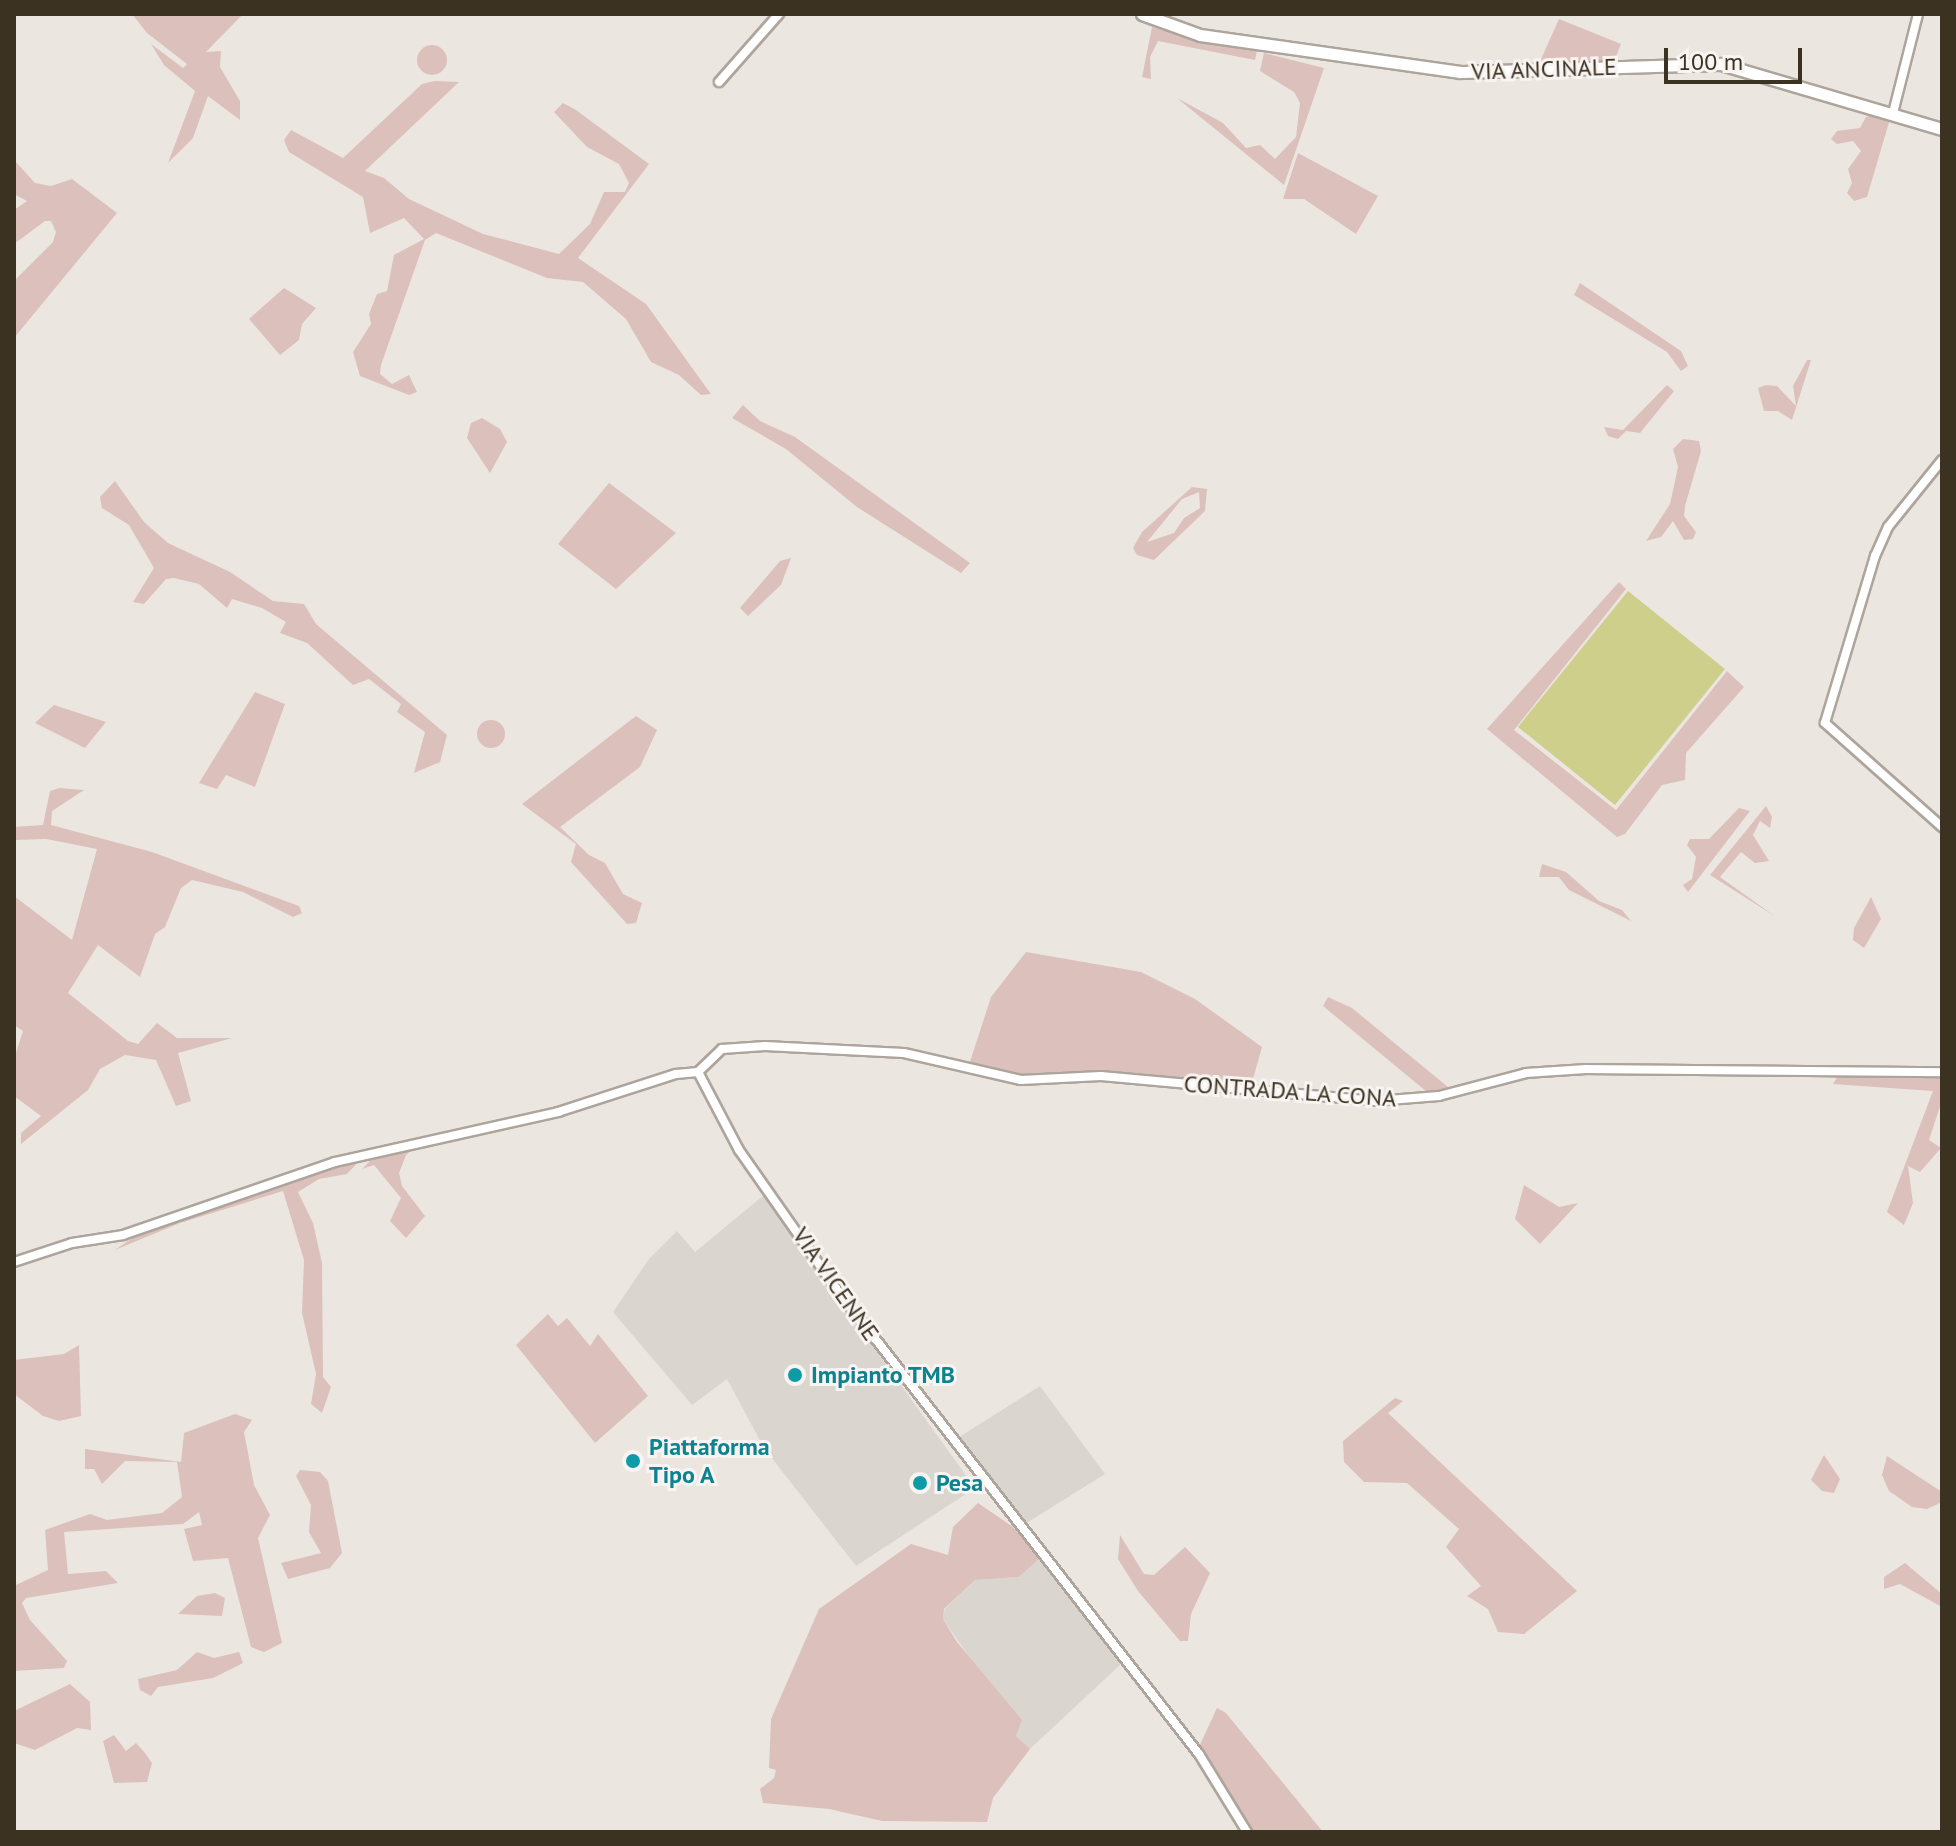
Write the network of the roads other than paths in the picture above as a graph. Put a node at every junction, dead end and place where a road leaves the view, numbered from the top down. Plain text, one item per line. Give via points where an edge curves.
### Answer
1 (779, 14) edge
2 (1142, 14) edge
3 (1918, 14) edge
4 (719, 82) dead end
5 (1893, 113) junction
6 (1942, 129) edge
7 (1942, 460) edge
8 (1942, 827) edge
9 (698, 1072) junction
10 (1942, 1072) edge
11 (14, 1262) edge
12 (1247, 1832) edge

1 - 4 street
2 - 5 main road, VIA ANCINALE via 1200,35 1460,72 1721,64
3 - 5 street
5 - 6 main road, VIA ANCINALE
7 - 8 street via 1888,527 1875,556 1825,723
9 - 10 street, CONTRADA LA CONA via 722,1049 765,1046 904,1053 1021,1080 1101,1076 1376,1101 1467,1091 1526,1073 1586,1069
9 - 11 street via 558,1112 311,1169 123,1235 72,1243
9 - 12 street, VIA VICENNE via 739,1150 853,1311 1198,1752

